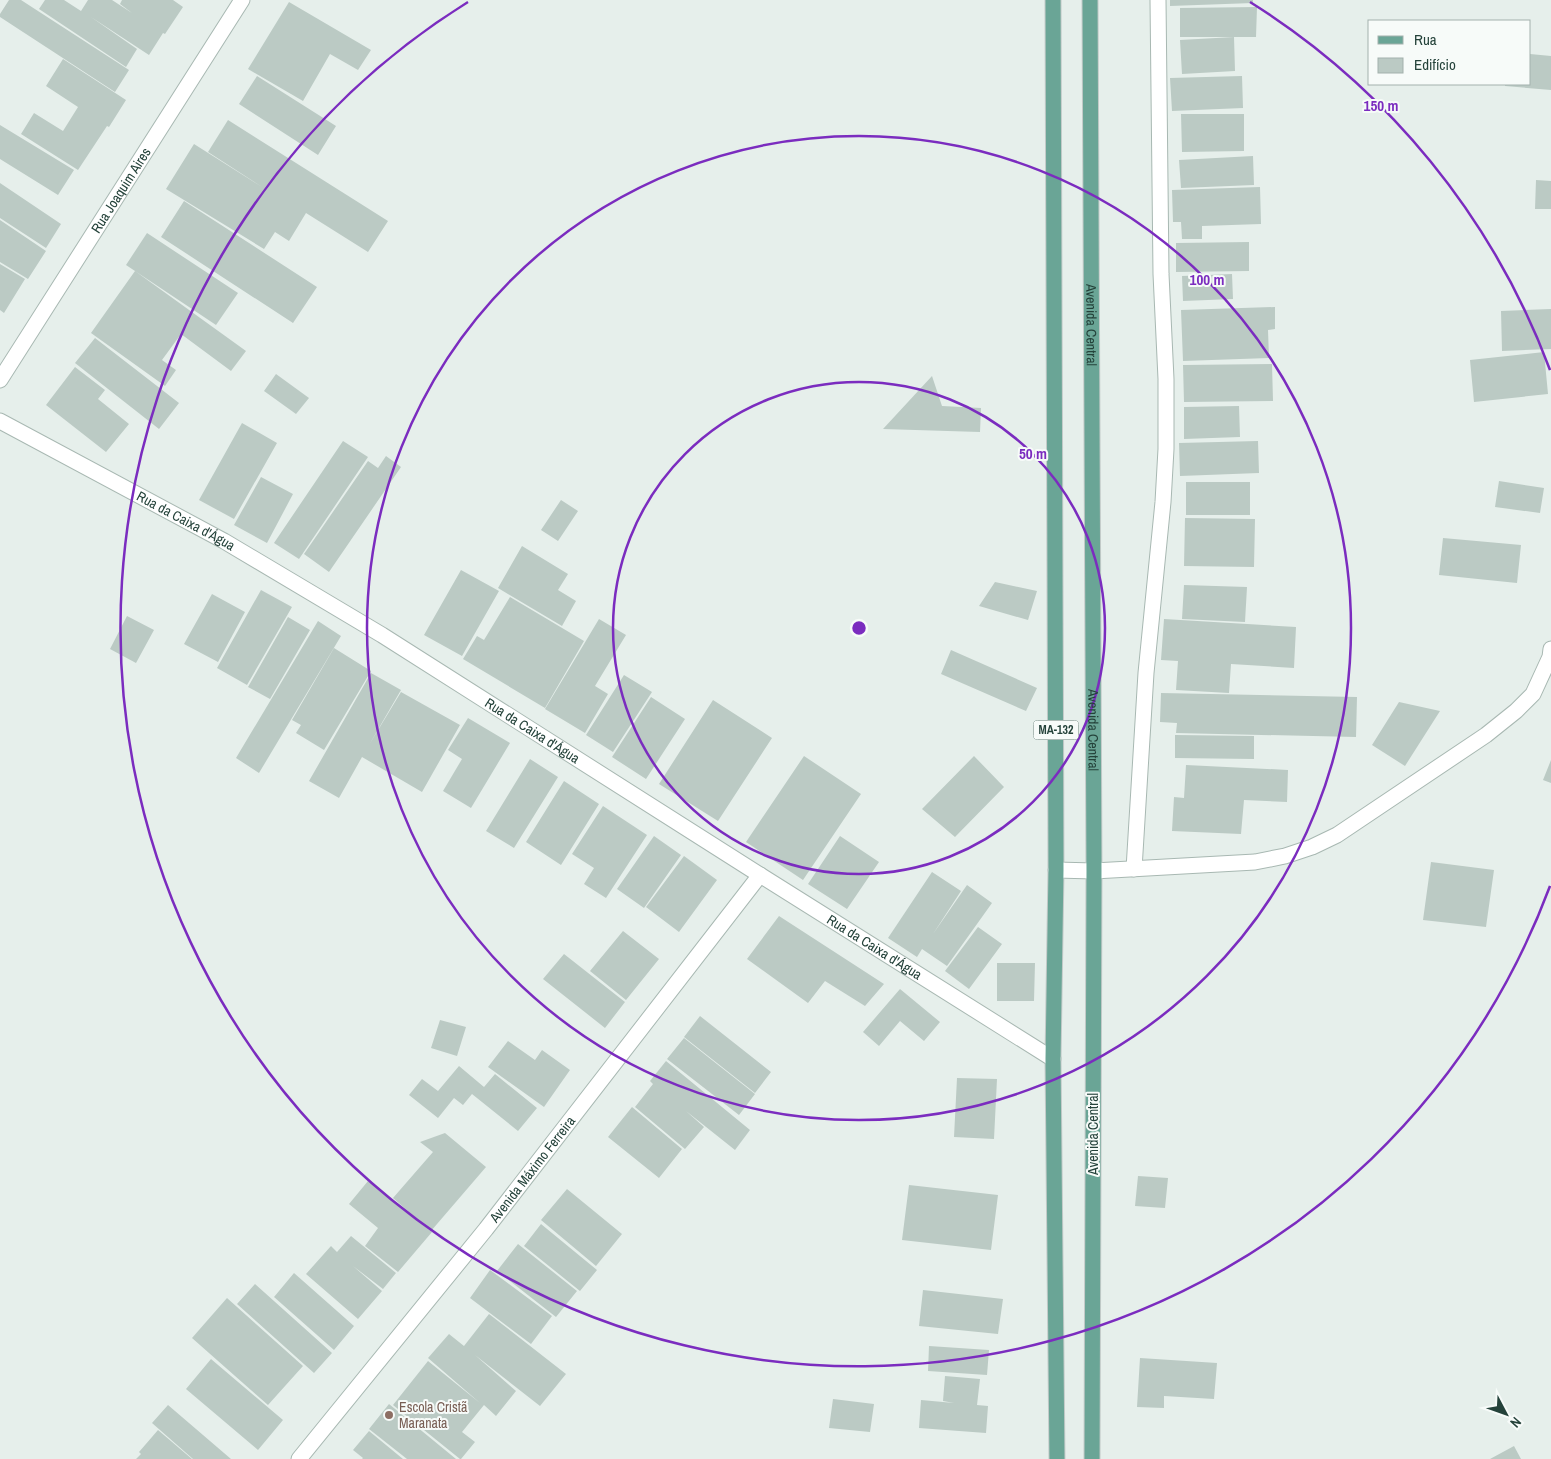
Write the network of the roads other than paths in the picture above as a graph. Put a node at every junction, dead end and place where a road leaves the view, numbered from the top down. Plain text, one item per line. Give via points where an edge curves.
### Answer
1 (242, 0) edge
2 (1053, 0) edge
3 (1090, 0) edge
4 (1158, 0) edge
5 (0, 380) edge
6 (0, 421) edge
7 (1551, 649) edge
8 (1134, 869) junction
9 (1056, 870) junction
10 (1094, 871) junction
11 (760, 875) junction
12 (1054, 1059) junction
13 (300, 1459) edge
14 (1057, 1459) edge
15 (1092, 1459) edge

1 - 5 street, Rua Joaquim Aires
2 - 9 main road, MA-132
3 - 10 main road, Avenida Central / MA-132
4 - 8 street via 1166,448 1146,673
6 - 11 street, Rua da Caixa d'Água via 240,550
7 - 8 street via 1533,694 1516,711 1486,735 1337,835 1285,856 1255,862
8 - 10 street
9 - 10 street
9 - 12 main road, MA-132
10 - 15 main road, Avenida Central / MA-132
11 - 12 street, Rua da Caixa d'Água
11 - 13 street, Avenida Máximo Ferreira via 486,1229
12 - 14 main road, MA-132

